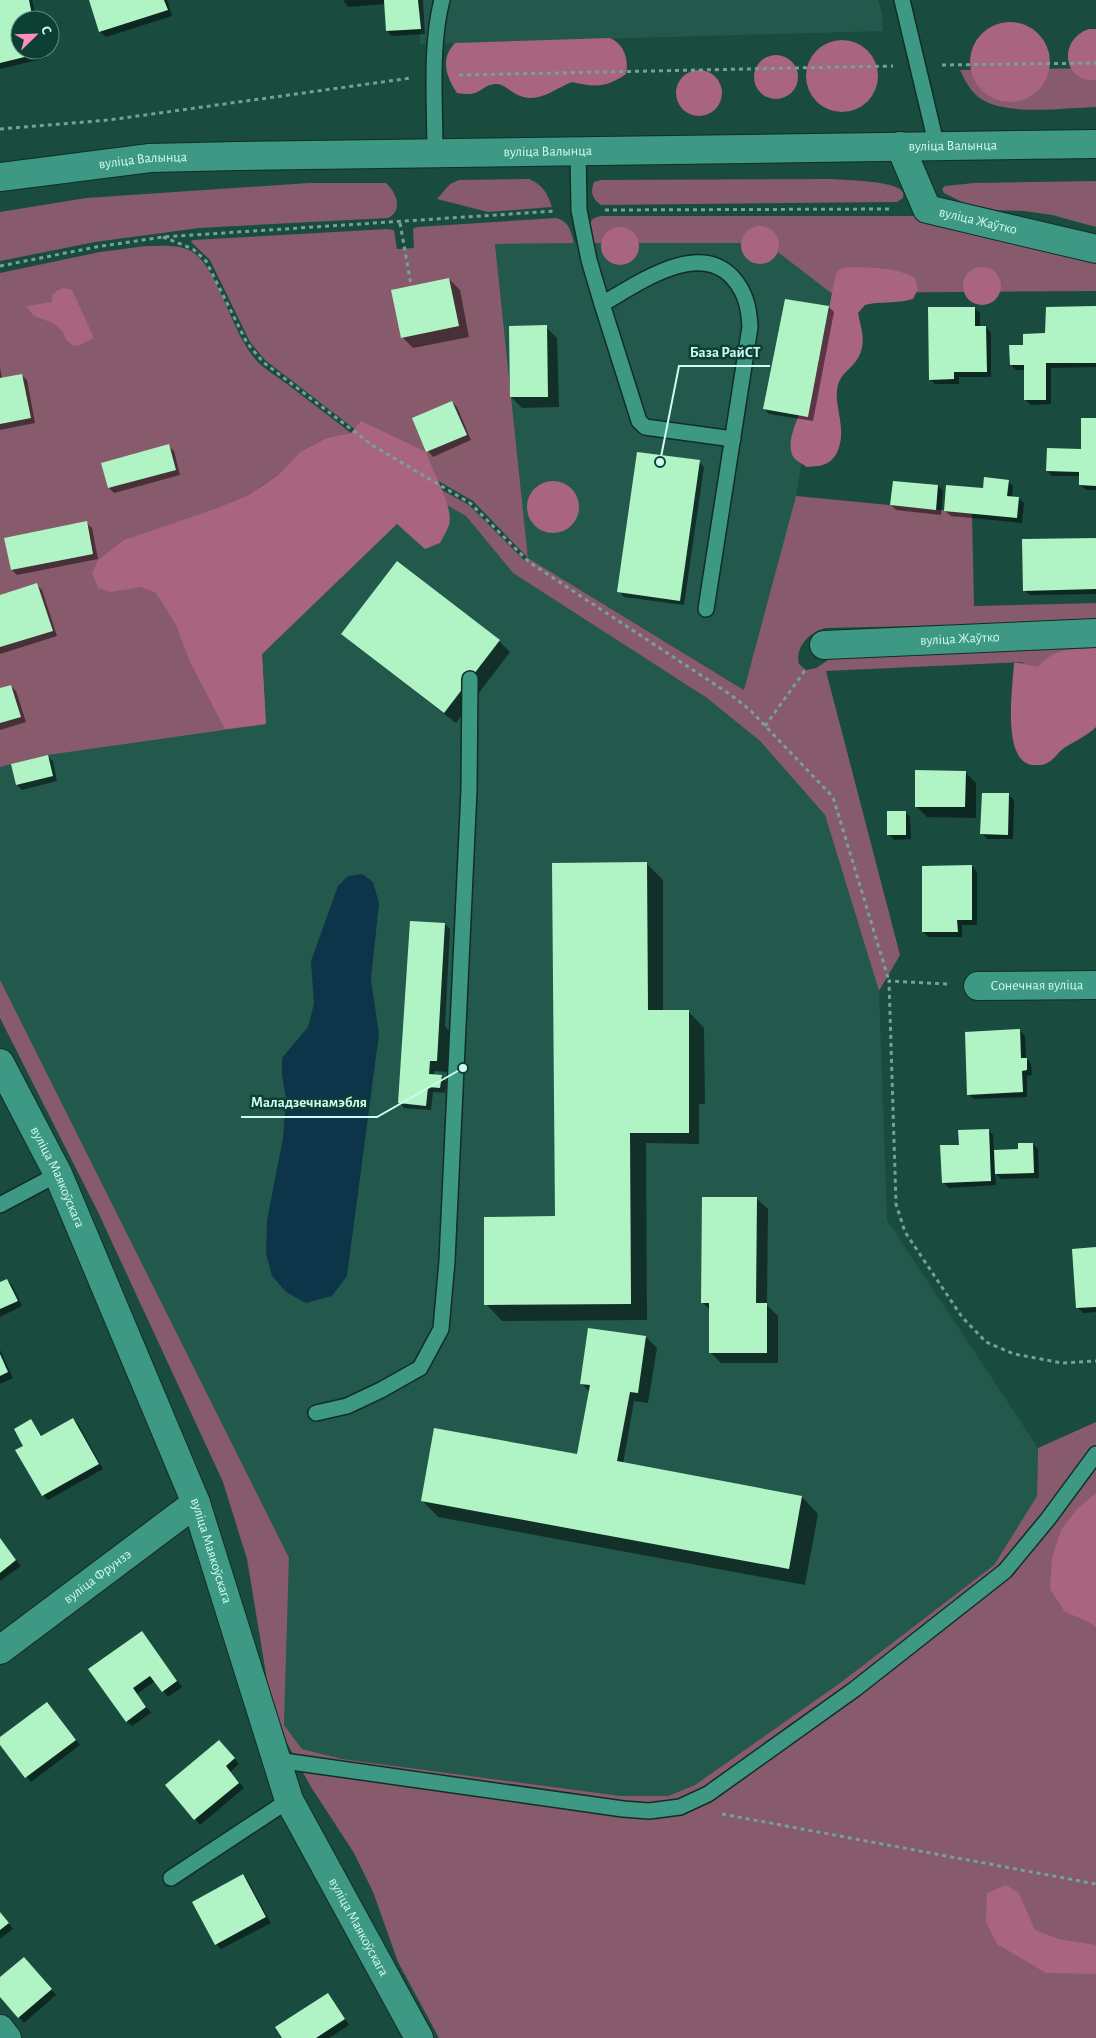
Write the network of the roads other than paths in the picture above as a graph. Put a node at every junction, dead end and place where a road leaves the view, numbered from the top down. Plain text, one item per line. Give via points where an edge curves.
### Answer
1 (442, 0) edge
2 (902, 0) edge
3 (1096, 144) edge
4 (900, 146) junction
5 (937, 147) junction
6 (578, 151) junction
7 (435, 153) junction
8 (0, 177) edge
9 (1096, 249) edge
10 (602, 304) junction
11 (732, 439) junction
12 (706, 608) dead end
13 (1096, 633) edge
14 (824, 645) road end
15 (470, 679) dead end
16 (1096, 985) edge
17 (978, 986) road end
18 (4, 1080) edge
19 (58, 1174) junction
20 (0, 1205) edge
21 (316, 1413) dead end
22 (1096, 1454) edge
23 (196, 1503) junction
24 (0, 1650) edge
25 (277, 1760) junction
26 (289, 1800) junction
27 (171, 1878) dead end
28 (0, 2029) edge
29 (7, 2038) edge
30 (419, 2038) edge

1 - 7 lane via 438,14 435,75
2 - 5 lane
3 - 5 street, вуліца Валынца
4 - 5 street, вуліца Валынца
4 - 6 street, вуліца Валынца
4 - 9 street, вуліца Жаўтко via 927,209
6 - 7 street, вуліца Валынца
6 - 10 lane via 579,210
7 - 8 street, вуліца Валынца via 150,158
10 - 11 lane via 639,421 645,426
10 - 11 lane via 669,269 692,262 711,264 728,272 741,288 749,307 750,327
11 - 12 lane
13 - 14 street, вуліца Жаўтко
15 - 21 lane via 468,810 441,1329 420,1368 347,1406
16 - 17 street, Сонечная вуліца
18 - 19 street, вуліца Маякоўскага
19 - 20 lane
19 - 23 street, вуліца Маякоўскага
22 - 25 lane via 1005,1571 855,1689 708,1794 680,1807 649,1811 622,1809
23 - 24 street, вуліца Фрунзэ
23 - 25 street, вуліца Маякоўскага
25 - 26 street, вуліца Маякоўскага
26 - 27 lane
26 - 30 street, вуліца Маякоўскага
28 - 29 street

